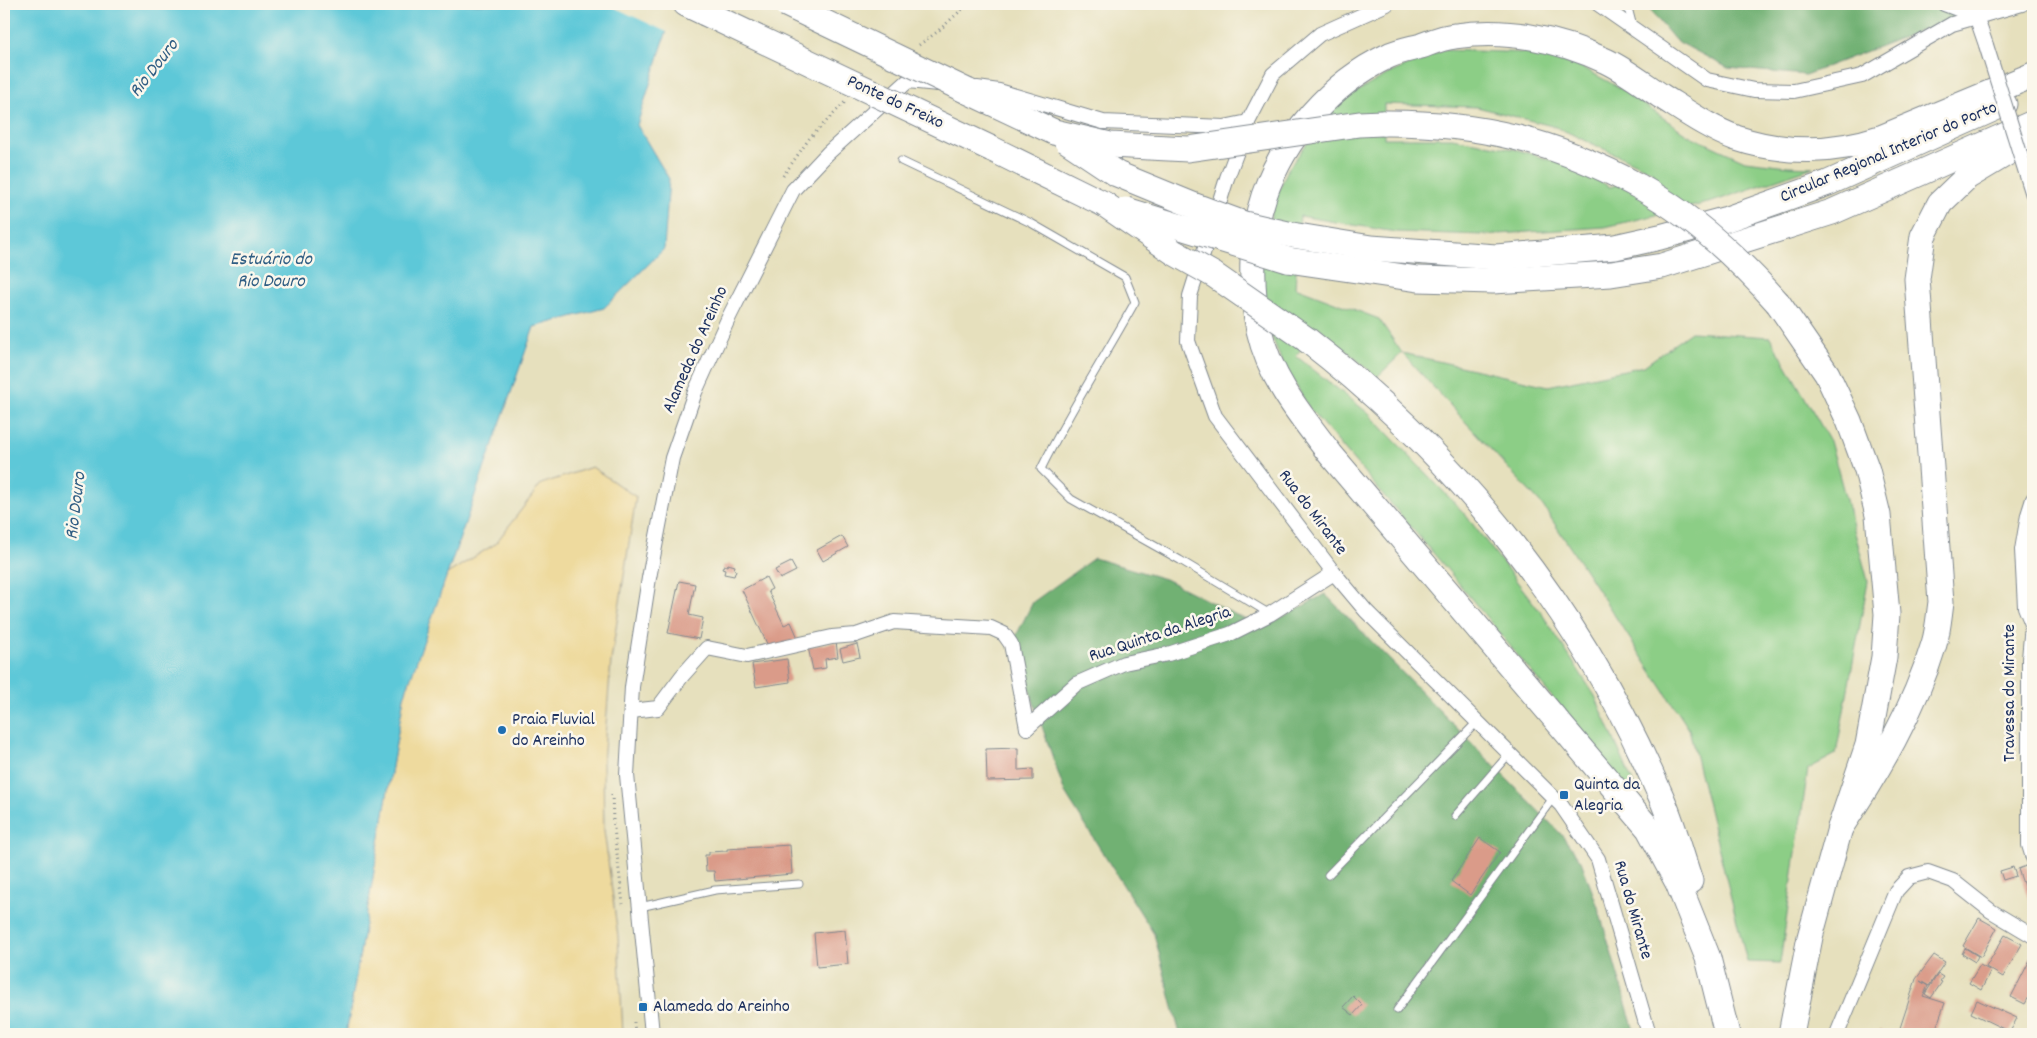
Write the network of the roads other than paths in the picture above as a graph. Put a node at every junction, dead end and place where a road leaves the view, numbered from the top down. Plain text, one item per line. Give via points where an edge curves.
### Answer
1 (686, 4) edge
2 (786, 4) edge
3 (1387, 4) edge
4 (1598, 4) edge
5 (1627, 4) edge
6 (1944, 4) edge
7 (2022, 4) edge
8 (1976, 10) edge
9 (1634, 28) junction
10 (2033, 75) edge
11 (2033, 91) edge
12 (1248, 122) junction
13 (2033, 123) edge
14 (1054, 132) junction
15 (2033, 137) edge
16 (900, 161) dead end
17 (2033, 195) edge
18 (1104, 204) junction
19 (2033, 499) edge
20 (1334, 573) junction
21 (1270, 614) junction
22 (2032, 624) edge
23 (631, 711) junction
24 (1477, 722) junction
25 (1509, 754) junction
26 (1553, 798) junction
27 (1455, 816) dead end
28 (1840, 828) junction
29 (2033, 858) edge
30 (1328, 875) dead end
31 (799, 884) dead end
32 (640, 907) junction
33 (2033, 936) edge
34 (1708, 958) junction
35 (1397, 1010) dead end
36 (1792, 1032) edge
37 (1727, 1033) edge
38 (652, 1034) edge
39 (1649, 1034) edge
40 (1837, 1034) edge

1 - 18 highway, Ponte do Freixo, bridge
2 - 14 highway, bridge
3 - 12 street, Rua do Mirante via 1320,34 1273,74
4 - 9 street
5 - 9 lane
6 - 8 street
7 - 8 street
8 - 9 street via 1862,76 1794,90 1754,90 1707,80
8 - 17 street, bridge
10 - 34 highway via 1884,138 1830,150 1775,148 1734,137 1696,118 1607,62 1559,42 1508,33 1454,36 1388,56 1348,80 1300,128 1278,163 1263,197 1254,244 1253,279 1260,331 1273,372 1289,401 1331,455 1649,829 1678,883
11 - 14 highway, Circular Regional Interior do Porto, bridge via 1828,183 1727,218 1614,247 1496,257 1371,248 1244,224 1118,174
12 - 20 street, Rua do Mirante via 1190,296 1188,341 1215,416
12 - 23 street, Alameda do Areinho via 1224,127 1103,122 999,91 908,81 828,153 792,190 695,392 671,468 649,578
13 - 18 highway, Circular Regional Interior do Porto, bridge via 1832,212 1662,266 1611,274 1493,282 1418,279 1288,260
14 - 28 highway, bridge via 1110,144 1188,149 1359,124 1419,123 1493,131 1556,148 1619,175 1671,206 1713,238 1778,302 1827,374 1867,470 1878,515 1887,614 1884,658 1868,744
15 - 28 highway via 1967,177 1940,203 1923,236 1917,279 1941,602 1935,642 1922,681 1875,775
16 - 21 lane via 1031,223 1125,276 1135,302 1041,469 1071,499
18 - 34 highway, bridge via 1306,339 1400,419 1461,481 1533,569 1564,614 1620,711 1660,792 1704,920
19 - 22 street, Travessa do Mirante via 2022,550 2025,606
20 - 21 street, Rua Quinta da Alegria
20 - 24 street, Rua do Mirante via 1366,611
21 - 23 street, Rua Quinta da Alegria via 1230,634 1168,654 1124,663 1076,684 1027,728 1011,644 1004,634 991,628 894,622 856,635 832,637 747,656 707,648 658,708
22 - 29 street, Travessa do Mirante via 2029,659 2029,845
23 - 32 street, Alameda do Areinho via 627,775
24 - 25 street, Rua do Mirante
24 - 30 lane
25 - 26 street, Rua do Mirante
25 - 27 lane
26 - 35 lane
26 - 39 street, Rua do Mirante via 1598,859
28 - 36 highway via 1810,937
31 - 32 lane via 715,890
32 - 38 street, Alameda do Areinho
33 - 40 street via 1991,911 1953,880 1928,872 1909,877 1896,892
34 - 37 highway

